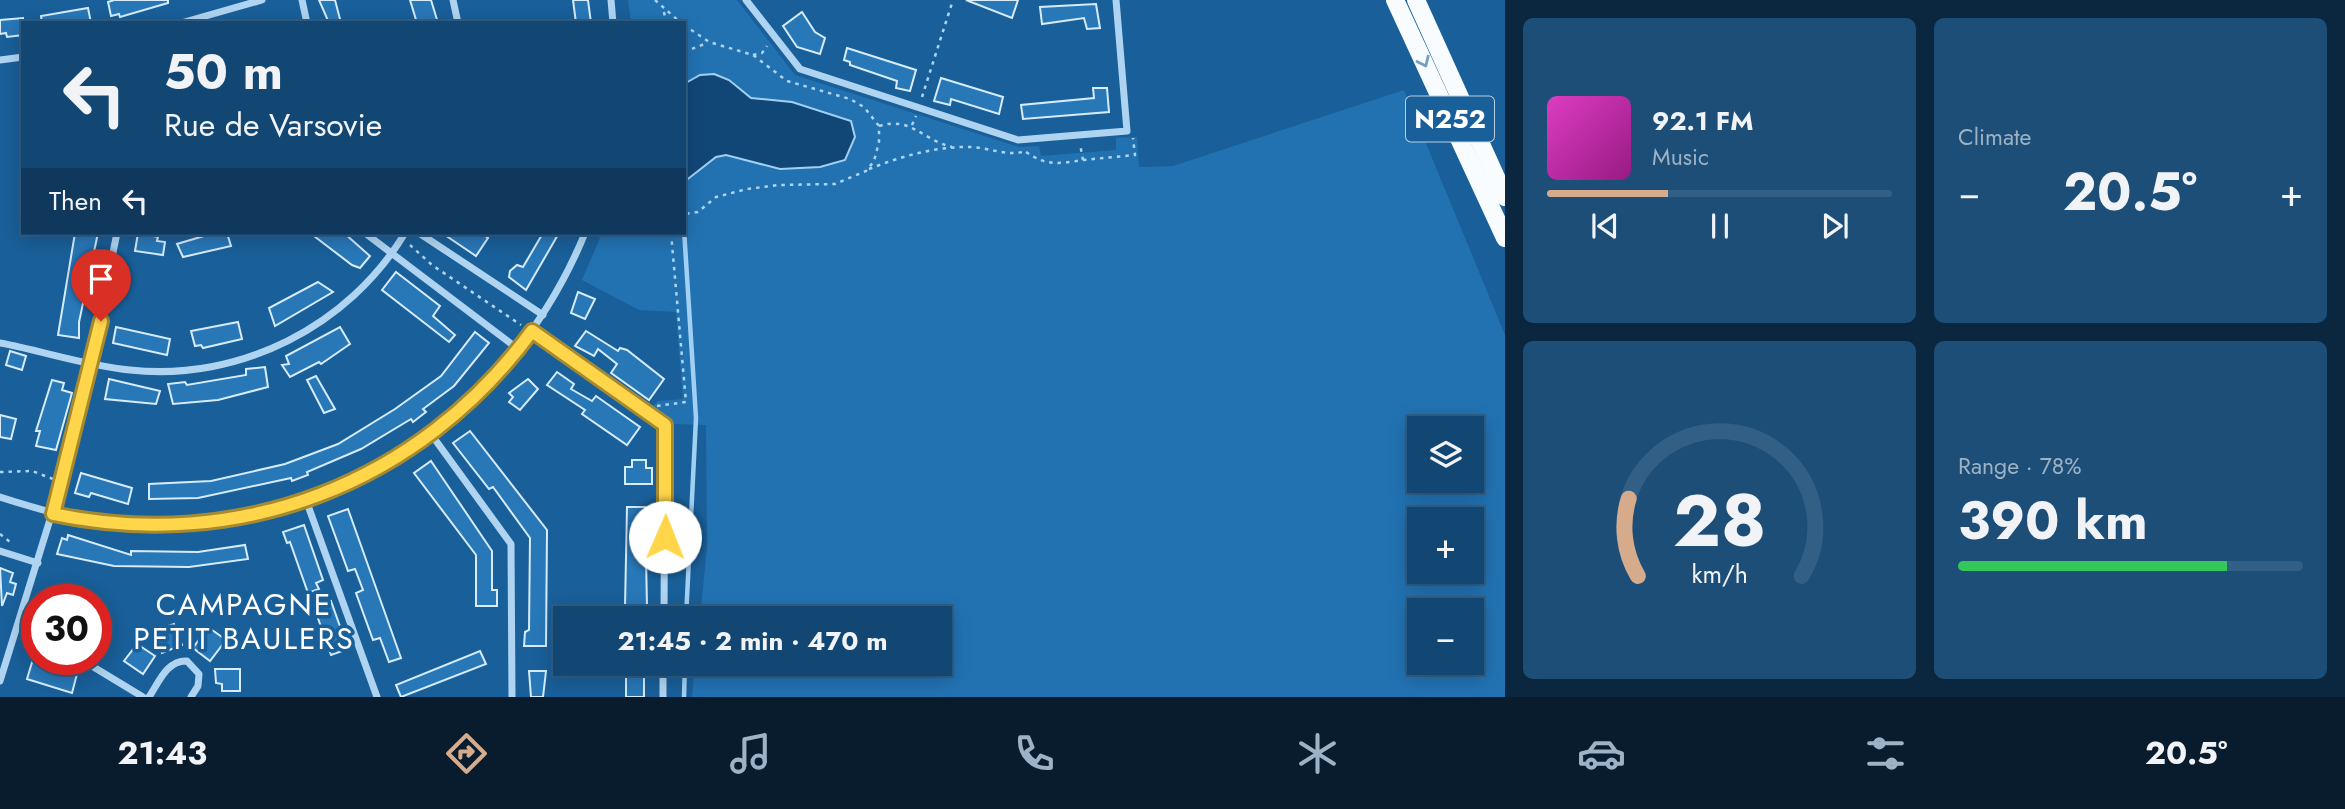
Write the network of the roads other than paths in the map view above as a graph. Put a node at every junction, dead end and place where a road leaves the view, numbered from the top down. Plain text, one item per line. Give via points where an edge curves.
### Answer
1 (262, 0) edge
2 (302, 0) edge
3 (453, 0) edge
4 (611, 0) edge
5 (746, 0) edge
6 (1116, 0) edge
7 (1395, 0) edge
8 (1416, 0) edge
9 (252, 1) edge
10 (187, 21) edge
11 (307, 21) edge
12 (458, 21) edge
13 (613, 21) edge
14 (21, 57) edge
15 (0, 60) edge
16 (1505, 197) edge
17 (117, 235) edge
18 (368, 235) edge
19 (422, 235) edge
20 (584, 235) edge
21 (403, 236) edge
22 (1505, 238) edge
23 (393, 254) junction
24 (543, 315) junction
25 (532, 331) junction
26 (0, 343) edge
27 (518, 349) junction
28 (92, 362) junction
29 (431, 434) junction
30 (0, 497) edge
31 (306, 500) junction
32 (53, 514) junction
33 (0, 551) edge
34 (38, 563) junction
35 (664, 606) edge
36 (18, 626) junction
37 (21, 628) edge
38 (107, 675) edge
39 (663, 676) edge
40 (0, 681) edge
41 (143, 697) edge
42 (149, 697) edge
43 (191, 697) edge
44 (377, 697) edge
45 (512, 697) edge
46 (663, 697) edge

1 - 9 street
2 - 11 street
3 - 12 street
4 - 13 street
5 - 6 street via 800,69 1018,141 1127,131
7 -> 22 main road, N252
8 - 16 main road, N252
9 - 10 street
14 - 15 street
17 - 28 street
18 - 23 street
19 - 24 street
20 - 24 street
21 - 23 street
23 - 27 street
23 - 28 street via 367,286 333,315 254,355 181,370 130,370
24 - 25 street
25 - 27 street
25 - 35 street via 665,425
26 - 28 street
27 - 29 street via 490,382
28 - 32 street
29 - 31 street via 383,466
29 - 45 street via 511,544
30 - 32 street
31 - 32 street via 229,521 186,524 133,525
31 - 44 street
32 - 34 street
33 - 34 street
34 - 36 street
36 - 37 street
36 - 40 street
38 - 41 street
39 - 46 street
42 - 43 street via 169,666 187,661 200,674

